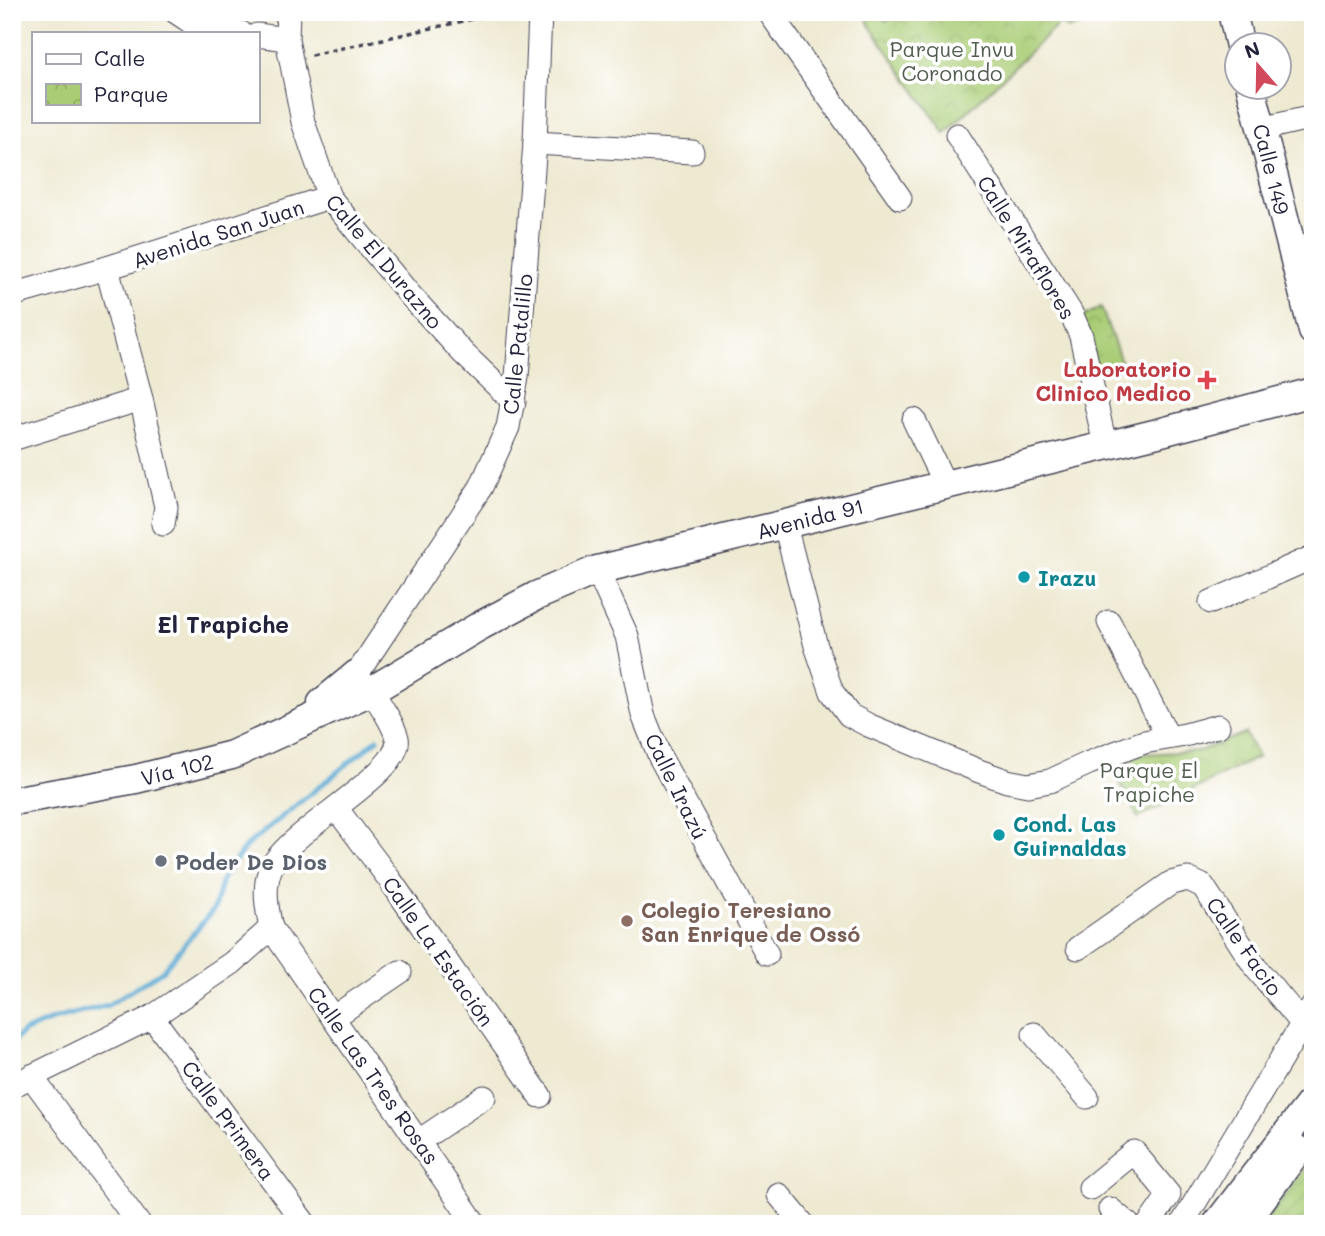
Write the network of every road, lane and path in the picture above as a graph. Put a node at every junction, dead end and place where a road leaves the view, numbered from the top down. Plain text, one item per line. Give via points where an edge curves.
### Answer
1 (176, 12) edge
2 (288, 12) edge
3 (504, 12) edge
4 (540, 12) edge
5 (769, 12) edge
6 (1232, 12) edge
7 (233, 32) edge
8 (1237, 32) edge
9 (259, 36) edge
10 (288, 49) junction
11 (1254, 102) edge
12 (1313, 117) edge
13 (1261, 129) junction
14 (957, 135) dead end
15 (535, 143) junction
16 (692, 152) dead end
17 (329, 197) junction
18 (900, 198) dead end
19 (107, 268) junction
20 (12, 295) edge
21 (1313, 331) edge
22 (1313, 392) edge
23 (141, 399) junction
24 (514, 402) junction
25 (914, 420) dead end
26 (12, 439) edge
27 (1105, 445) junction
28 (945, 485) junction
29 (163, 524) dead end
30 (785, 525) junction
31 (1313, 557) edge
32 (597, 570) junction
33 (1210, 602) dead end
34 (1109, 622) dead end
35 (364, 682) junction
36 (333, 710) joint
37 (1218, 726) dead end
38 (275, 735) junction
39 (1168, 737) junction
40 (12, 801) edge
41 (337, 808) junction
42 (271, 928) junction
43 (1078, 948) dead end
44 (767, 954) dead end
45 (400, 972) dead end
46 (1307, 1015) edge
47 (152, 1017) junction
48 (334, 1017) junction
49 (1034, 1034) dead end
50 (21, 1081) edge
51 (540, 1096) dead end
52 (484, 1097) dead end
53 (1087, 1097) dead end
54 (1313, 1100) edge
55 (1313, 1131) edge
56 (419, 1141) junction
57 (1090, 1188) dead end
58 (779, 1195) dead end
59 (1110, 1209) dead end
60 (139, 1224) edge
61 (305, 1224) edge
62 (475, 1224) edge
63 (803, 1224) edge
64 (1128, 1224) edge
65 (1149, 1224) edge
66 (1182, 1224) edge
67 (1217, 1224) edge
68 (1243, 1224) edge

1 - 7 street via 200,28
2 - 10 street, Calle El Durazno
3 - 10 path
4 - 15 street, Calle Patalillo
5 - 18 street
6 - 8 main road
9 - 10 street
10 - 17 street, Calle El Durazno via 303,122
11 - 13 main road, Calle 149
12 - 13 street
13 - 21 main road, Calle 149
14 - 27 street, Calle Miraflores via 1071,313 1081,336
15 - 16 street
15 - 24 street, Calle Patalillo
17 - 19 street, Avenida San Juan
17 - 24 street, Calle El Durazno via 463,353
19 - 20 street, Avenida San Juan
19 - 23 street
22 - 27 main road, Avenida 91
23 - 26 street
23 - 29 street via 166,507
24 - 35 street, Calle Patalillo via 481,487
25 - 28 street
27 - 28 main road, Avenida 91
28 - 30 main road, Avenida 91
30 - 32 main road, Avenida 91
30 - 39 street via 816,646 832,692 849,715 979,771 1028,785
31 - 33 street
32 - 35 main road, Avenida 91
32 - 44 street, Calle Irazú via 627,636 643,715 660,757
34 - 39 street
35 - 36 main road, Avenida 91
35 - 38 main road
35 - 41 street via 397,738 396,753
36 - 38 main road, Vía 102
37 - 39 street
38 - 40 main road, Vía 102 via 232,755 136,779
41 - 42 street via 304,832 271,868 266,894
41 - 51 street, Calle La Estación
42 - 47 street via 232,963
42 - 48 street, Calle Las Tres Rosas
43 - 46 street, Calle Facio via 1171,883 1188,879 1203,886 1256,968
45 - 48 street
46 - 66 street
47 - 50 street
47 - 61 street, Calle Primera
48 - 56 street, Calle Las Tres Rosas
49 - 53 street
50 - 60 street
52 - 56 street
54 - 67 main road
55 - 68 main road
56 - 62 street, Calle Las Tres Rosas
57 - 65 street via 1134,1152 1169,1195
58 - 63 street
59 - 64 street

